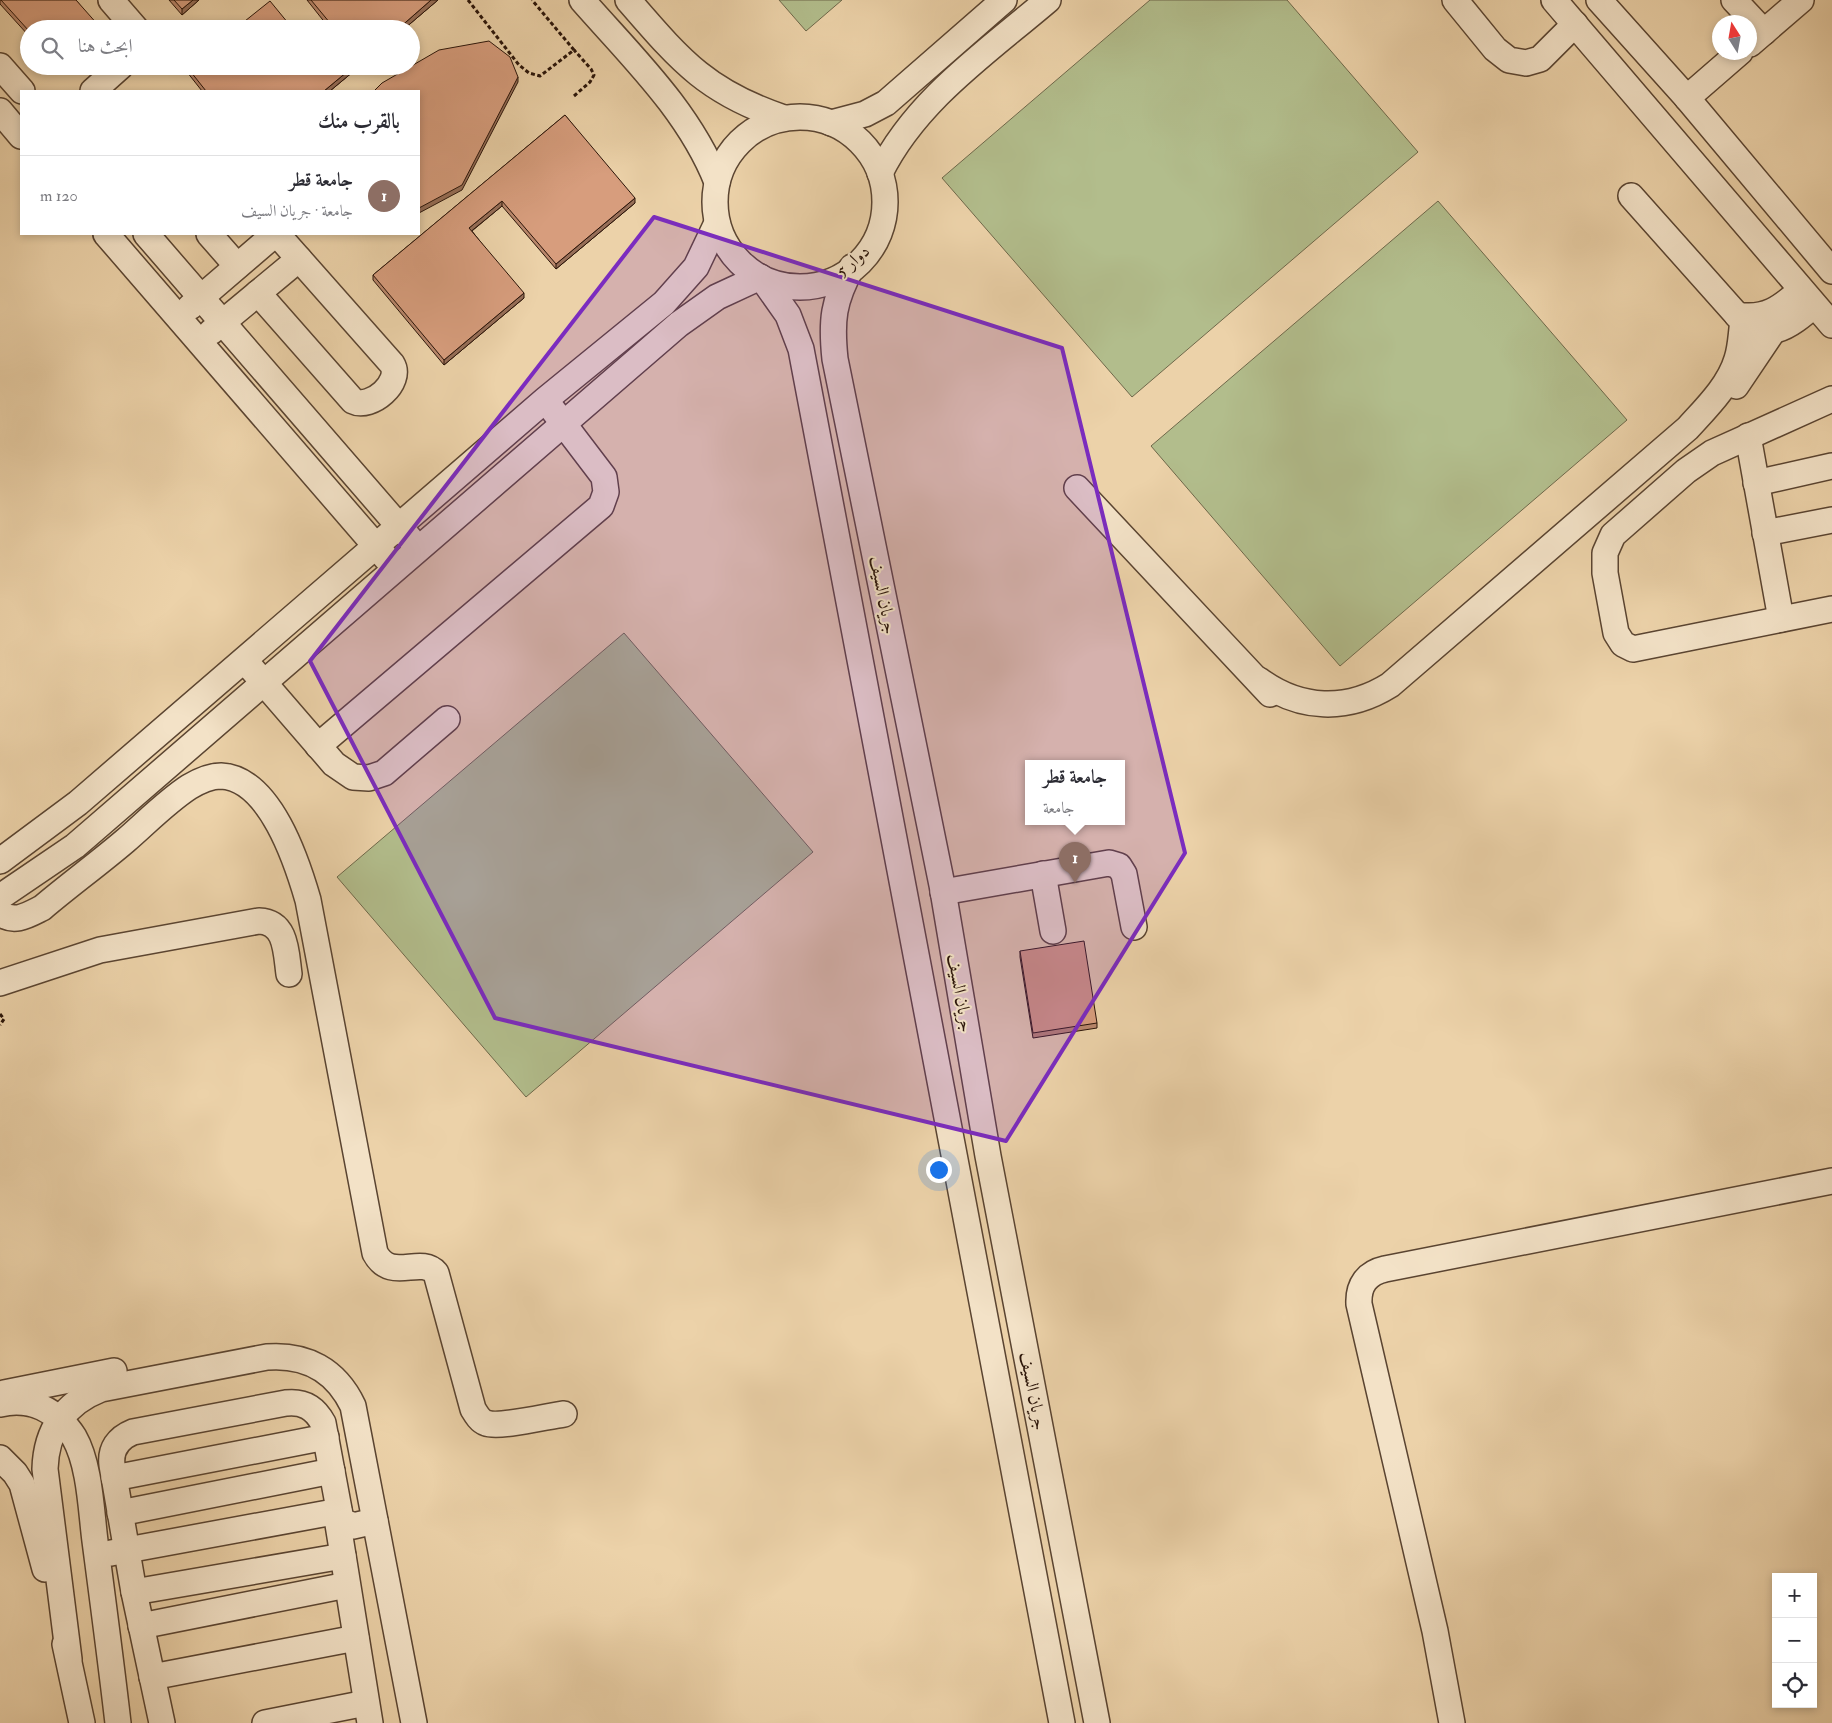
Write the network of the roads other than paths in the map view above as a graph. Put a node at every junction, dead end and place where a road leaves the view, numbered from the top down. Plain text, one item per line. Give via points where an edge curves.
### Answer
1 (111, 0) edge
2 (582, 0) edge
3 (628, 0) edge
4 (1004, 0) edge
5 (1048, 0) edge
6 (1454, 0) edge
7 (1554, 0) edge
8 (1599, 0) edge
9 (1734, 0) edge
10 (1801, 0) edge
11 (1743, 15) edge
12 (128, 20) edge
13 (1575, 24) junction
14 (1757, 38) edge
15 (1731, 60) edge
16 (111, 75) edge
17 (95, 90) edge
18 (1687, 98) junction
19 (0, 111) edge
20 (784, 118) junction
21 (831, 123) junction
22 (20, 135) edge
23 (880, 173) junction
24 (717, 182) junction
25 (1631, 196) dead end
26 (717, 223) junction
27 (107, 235) edge
28 (147, 235) edge
29 (210, 235) edge
30 (275, 235) edge
31 (277, 235) edge
32 (299, 258) junction
33 (237, 266) junction
34 (852, 267) junction
35 (1832, 271) edge
36 (762, 279) junction
37 (258, 293) junction
38 (201, 298) junction
39 (1808, 298) junction
40 (178, 317) junction
41 (1740, 318) junction
42 (222, 322) junction
43 (1832, 325) edge
44 (1774, 330) junction
45 (199, 341) junction
46 (1832, 399) edge
47 (544, 400) junction
48 (564, 423) junction
49 (1688, 428) junction
50 (1748, 436) junction
51 (1832, 466) edge
52 (1756, 483) junction
53 (1077, 488) dead end
54 (1832, 520) edge
55 (399, 526) junction
56 (1766, 533) junction
57 (376, 546) junction
58 (418, 548) junction
59 (395, 568) junction
60 (1832, 609) edge
61 (1781, 619) junction
62 (244, 660) junction
63 (263, 683) junction
64 (447, 719) dead end
65 (318, 746) junction
66 (0, 861) edge
67 (1043, 874) junction
68 (943, 889) junction
69 (903, 894) junction
70 (0, 896) edge
71 (0, 913) edge
72 (1134, 926) dead end
73 (1053, 931) dead end
74 (289, 974) dead end
75 (0, 983) edge
76 (988, 1156) junction
77 (954, 1162) junction
78 (1832, 1181) edge
79 (176, 1374) junction
80 (0, 1394) edge
81 (0, 1404) edge
82 (564, 1414) dead end
83 (59, 1419) junction
84 (326, 1437) junction
85 (0, 1458) edge
86 (332, 1471) junction
87 (114, 1478) junction
88 (337, 1512) junction
89 (120, 1513) junction
90 (375, 1521) junction
91 (126, 1550) junction
92 (97, 1556) junction
93 (343, 1556) junction
94 (347, 1585) junction
95 (134, 1592) junction
96 (141, 1626) junction
97 (356, 1638) junction
98 (70, 1659) junction
99 (152, 1677) junction
100 (368, 1713) edge
101 (82, 1723) edge
102 (118, 1723) edge
103 (162, 1723) edge
104 (265, 1723) edge
105 (414, 1723) edge
106 (1062, 1723) edge
107 (1097, 1723) edge
108 (1452, 1723) edge

1 - 12 street
2 - 24 street via 680,113 701,145
3 - 20 street via 698,75 739,101
4 - 21 street via 886,103 854,118
5 - 23 street via 928,104 898,141
6 - 13 street via 1495,49 1509,60 1526,63 1540,58
7 - 13 street
8 - 18 street
9 - 11 street
10 - 14 street
13 - 39 street
15 - 18 street
16 - 17 street
18 - 35 street
19 - 22 street
20 - 21 street, دوار 5 via 808,118
20 - 24 street, دوار 5 via 758,128 736,145
21 - 23 street, دوار 5 via 866,148
23 - 34 street, دوار 5 via 885,202 880,231 865,256
24 - 26 street, دوار 5
25 - 41 street
26 - 36 street, دوار 5 via 725,243 738,260
26 - 47 street via 696,267 681,286
27 - 40 street
28 - 38 street
29 - 33 street
30 - 33 street
31 - 32 street
32 - 37 street
32 - 37 street via 395,368 393,382 372,401 363,404 353,401
33 - 38 street
34 - 36 street, دوار 5 via 842,275 816,285 802,286
34 - 68 street, جريان السيف via 838,295 832,335 835,359
36 - 48 street via 718,296 698,309
36 - 69 street, جريان السيف via 788,315 800,349
37 - 42 street
38 - 40 street
38 - 42 street
39 - 41 street via 1786,304 1768,314
39 - 43 street
39 - 44 street via 1789,326
40 - 45 street
41 - 44 street via 1757,329
41 - 49 street via 1737,360 1733,371
42 - 45 street
42 - 55 street
44 - 49 street via 1729,396 1711,415
45 - 57 street
46 - 50 street
47 - 48 street
47 - 55 street
48 - 58 street
48 - 65 street via 604,477 606,492 601,506
49 - 53 street via 1402,675 1376,693 1331,705 1300,702 1259,680
50 - 52 street
50 - 61 street via 1698,462 1613,535 1604,563 1613,616 1619,640 1628,647 1639,649
51 - 52 street
52 - 56 street
54 - 56 street
55 - 57 street
55 - 58 street
56 - 61 street
57 - 59 street
57 - 62 street
58 - 59 street
59 - 63 street
60 - 61 street
62 - 63 street
62 - 66 street via 78,803
63 - 65 street
63 - 70 street via 75,846
64 - 65 street via 384,773 369,778 346,774
67 - 68 street
67 - 72 street via 1109,863 1119,866 1124,874
67 - 73 street
68 - 69 street via 932,876 918,875 910,880
68 - 76 street, جريان السيف
69 - 77 street, جريان السيف
71 - 82 street via 17,919 42,908 172,800 200,781 221,776 235,778 248,787 279,824 308,900 378,1259 394,1269 422,1267 432,1268 436,1273 472,1409 478,1417 486,1423 499,1424
74 - 75 street via 282,935 276,926 259,921 100,950
76 - 77 street via 974,1150 964,1152
76 - 107 street, جريان السيف
77 - 106 street, جريان السيف
78 - 108 street via 1385,1268 1364,1281 1359,1304 1435,1630
79 - 80 street via 127,1370
79 - 83 street via 102,1389 72,1404
79 - 90 street via 280,1356 307,1360 330,1374 353,1406
81 - 83 street via 29,1402 40,1405
83 - 92 street via 80,1451
83 - 98 street via 48,1443 45,1469
84 - 86 street
84 - 87 street
84 - 87 street via 320,1417 299,1402 208,1418 126,1435 112,1451
85 - 98 street via 15,1473 26,1496
86 - 88 street
86 - 89 street
87 - 89 street
88 - 90 street via 348,1525
88 - 91 street
88 - 93 street
89 - 91 street
90 - 105 street
91 - 92 street
91 - 95 street
92 - 102 street
93 - 94 street
93 - 95 street
94 - 96 street
94 - 97 street
95 - 96 street
96 - 99 street
97 - 99 street
97 - 100 street
98 - 101 street
99 - 103 street
100 - 104 street

